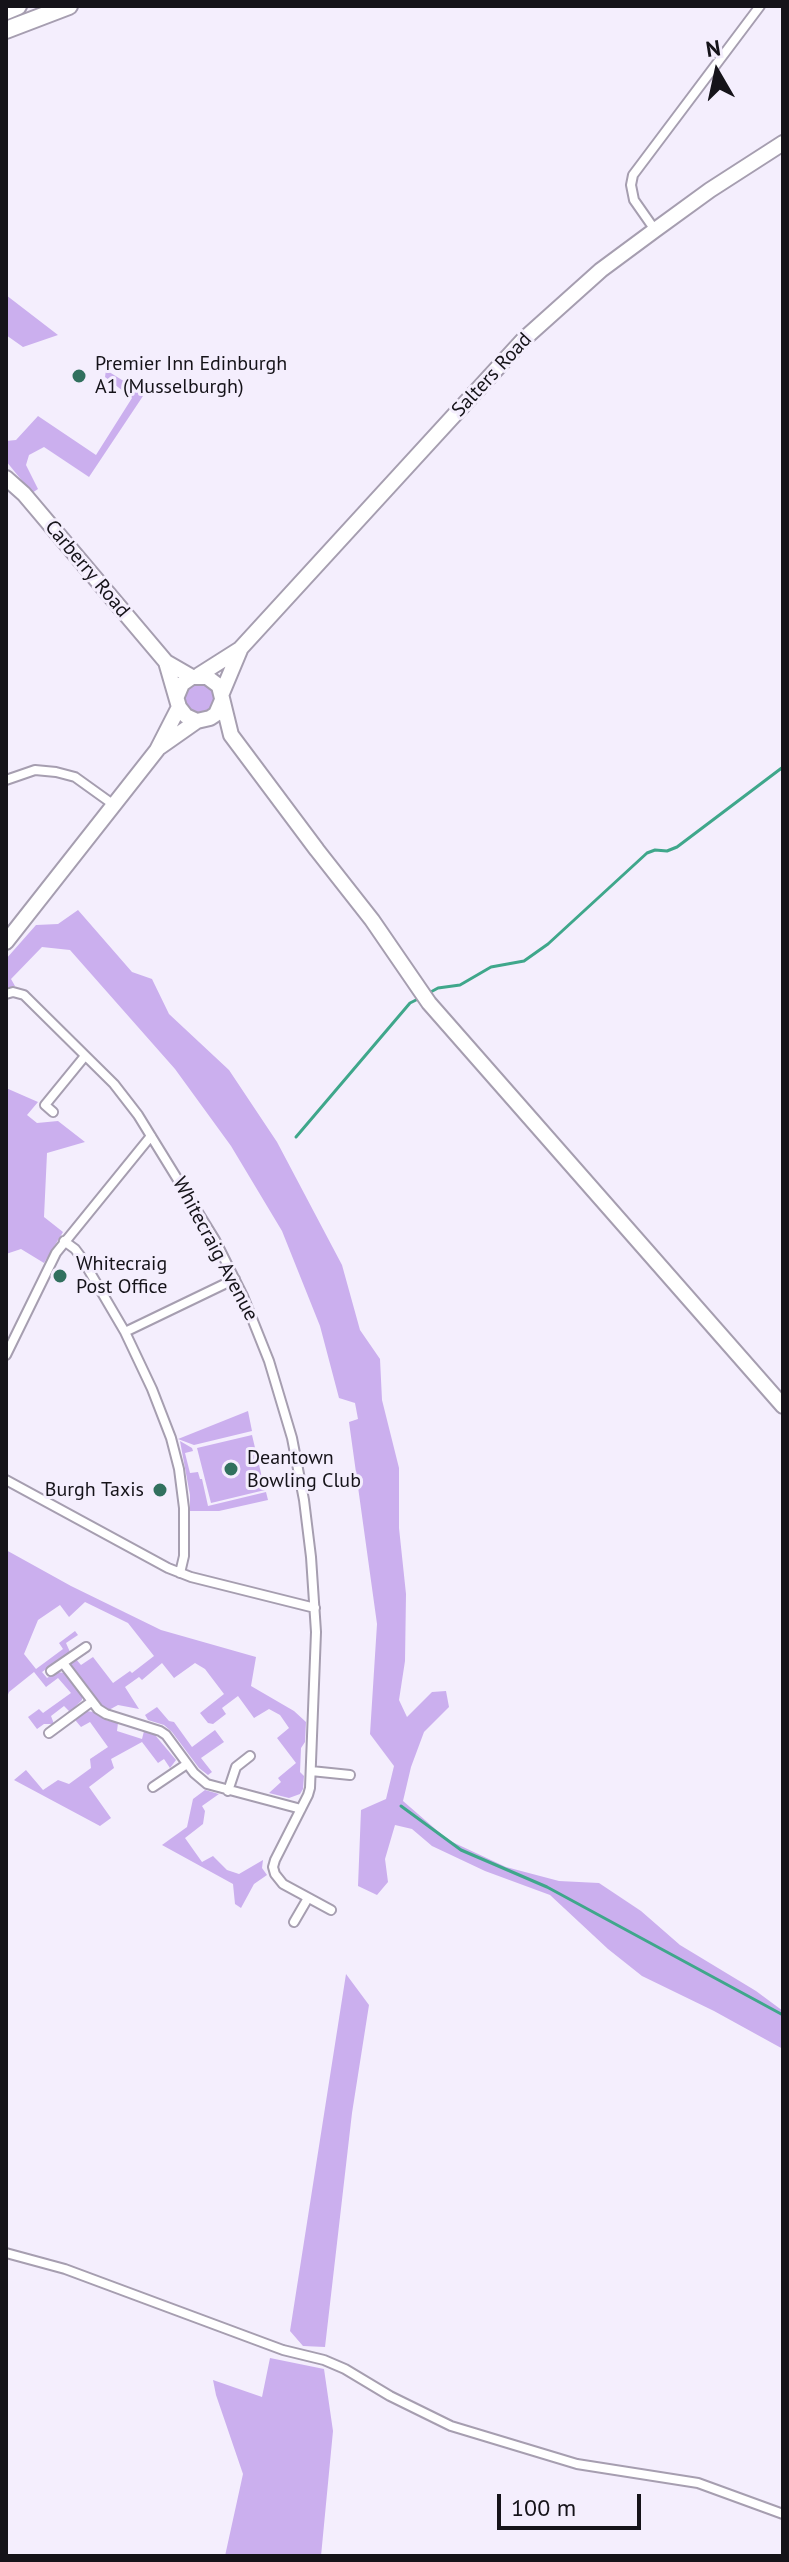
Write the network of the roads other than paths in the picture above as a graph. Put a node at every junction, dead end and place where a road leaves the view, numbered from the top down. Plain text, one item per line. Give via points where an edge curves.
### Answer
1 (18, 6) edge
2 (69, 6) edge
3 (760, 6) edge
4 (6, 11) edge
5 (6, 30) edge
6 (783, 143) edge
7 (655, 230) junction
8 (6, 478) edge
9 (240, 649) junction
10 (166, 662) junction
11 (196, 676) junction
12 (222, 696) junction
13 (178, 701) junction
14 (200, 721) junction
15 (231, 735) junction
16 (157, 750) junction
17 (6, 780) edge
18 (114, 805) junction
19 (6, 942) edge
20 (6, 994) edge
21 (85, 1056) junction
22 (53, 1112) dead end
23 (151, 1136) junction
24 (64, 1241) junction
25 (235, 1279) junction
26 (125, 1332) junction
27 (6, 1355) edge
28 (783, 1406) edge
29 (6, 1480) edge
30 (180, 1573) junction
31 (315, 1608) junction
32 (86, 1647) dead end
33 (63, 1663) junction
34 (51, 1671) dead end
35 (91, 1702) junction
36 (49, 1733) dead end
37 (250, 1756) dead end
38 (187, 1764) junction
39 (311, 1771) junction
40 (350, 1775) dead end
41 (153, 1787) dead end
42 (228, 1791) junction
43 (301, 1809) junction
44 (308, 1898) junction
45 (331, 1910) dead end
46 (294, 1922) dead end
47 (6, 2253) edge
48 (783, 2514) edge

1 - 4 highway
2 - 5 highway
3 - 7 street via 633,175 634,200
6 - 7 main road, Salters Road
7 - 9 main road, Salters Road via 524,339
8 - 10 main road, Carberry Road
9 - 11 main road, Salters Road
9 - 12 main road, Salters Road
10 - 11 main road, Carberry Road
10 - 13 main road, Carberry Road
11 - 12 main road via 213,680
11 - 13 main road via 182,684
12 - 14 main road via 216,714
12 - 15 main road
13 - 14 main road via 186,716
13 - 16 main road
14 - 15 main road
14 - 16 main road
15 - 28 main road via 429,1003
16 - 18 main road
17 - 18 street via 35,770 56,772 75,777
18 - 19 main road
20 - 21 street, Whitecraig Avenue via 24,995
21 - 22 street via 45,1105
21 - 23 street, Whitecraig Avenue via 123,1095
23 - 24 street
23 - 25 street, Whitecraig Avenue
24 - 26 street via 81,1257
24 - 27 street
25 - 26 street
25 - 31 street, Whitecraig Avenue via 269,1361 292,1438
26 - 30 street via 162,1414 179,1469 185,1535
29 - 30 street
30 - 31 street
31 - 39 street, Whitecraig Avenue
32 - 33 street
33 - 34 street
33 - 35 street
35 - 36 street
35 - 38 street via 106,1714 160,1731
37 - 42 street via 236,1767
38 - 41 street
38 - 42 street via 207,1784
39 - 40 street
39 - 43 street, Whitecraig Avenue
42 - 43 street
43 - 44 street, Whitecraig Avenue via 273,1867 279,1880
44 - 45 street
44 - 46 street
47 - 48 street via 324,2360 451,2426 577,2464 698,2483

